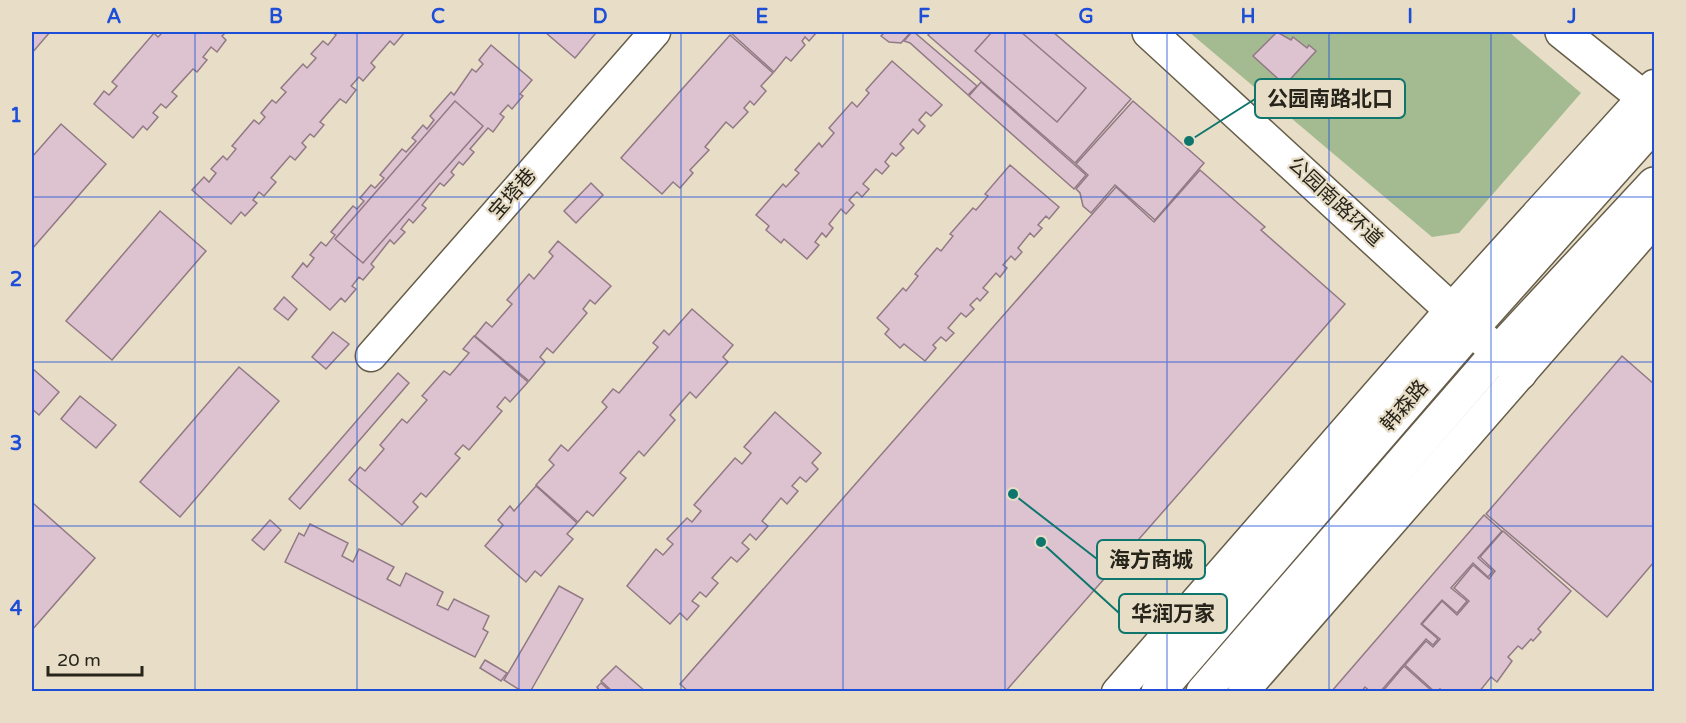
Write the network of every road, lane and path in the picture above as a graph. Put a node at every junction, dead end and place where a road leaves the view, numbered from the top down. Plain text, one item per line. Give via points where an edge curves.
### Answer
1 (655, 32) edge
2 (1149, 32) edge
3 (1562, 32) edge
4 (1651, 103) edge
5 (1654, 184) edge
6 (1654, 221) edge
7 (1462, 318) junction
8 (371, 356) dead end
9 (1509, 362) junction
10 (1117, 692) edge
11 (1158, 692) edge
12 (1203, 692) edge
13 (1243, 692) edge

1 - 8 street, 宝塔巷
2 - 7 main road, 公园南路环道
3 - 4 main road
4 - 7 main road, 韩森路
5 - 9 main road, 韩森路
6 - 9 street
7 - 9 main road, 公园南路环道
7 - 10 street
7 - 11 main road, 韩森路
9 - 12 main road, 韩森路
9 - 13 street

